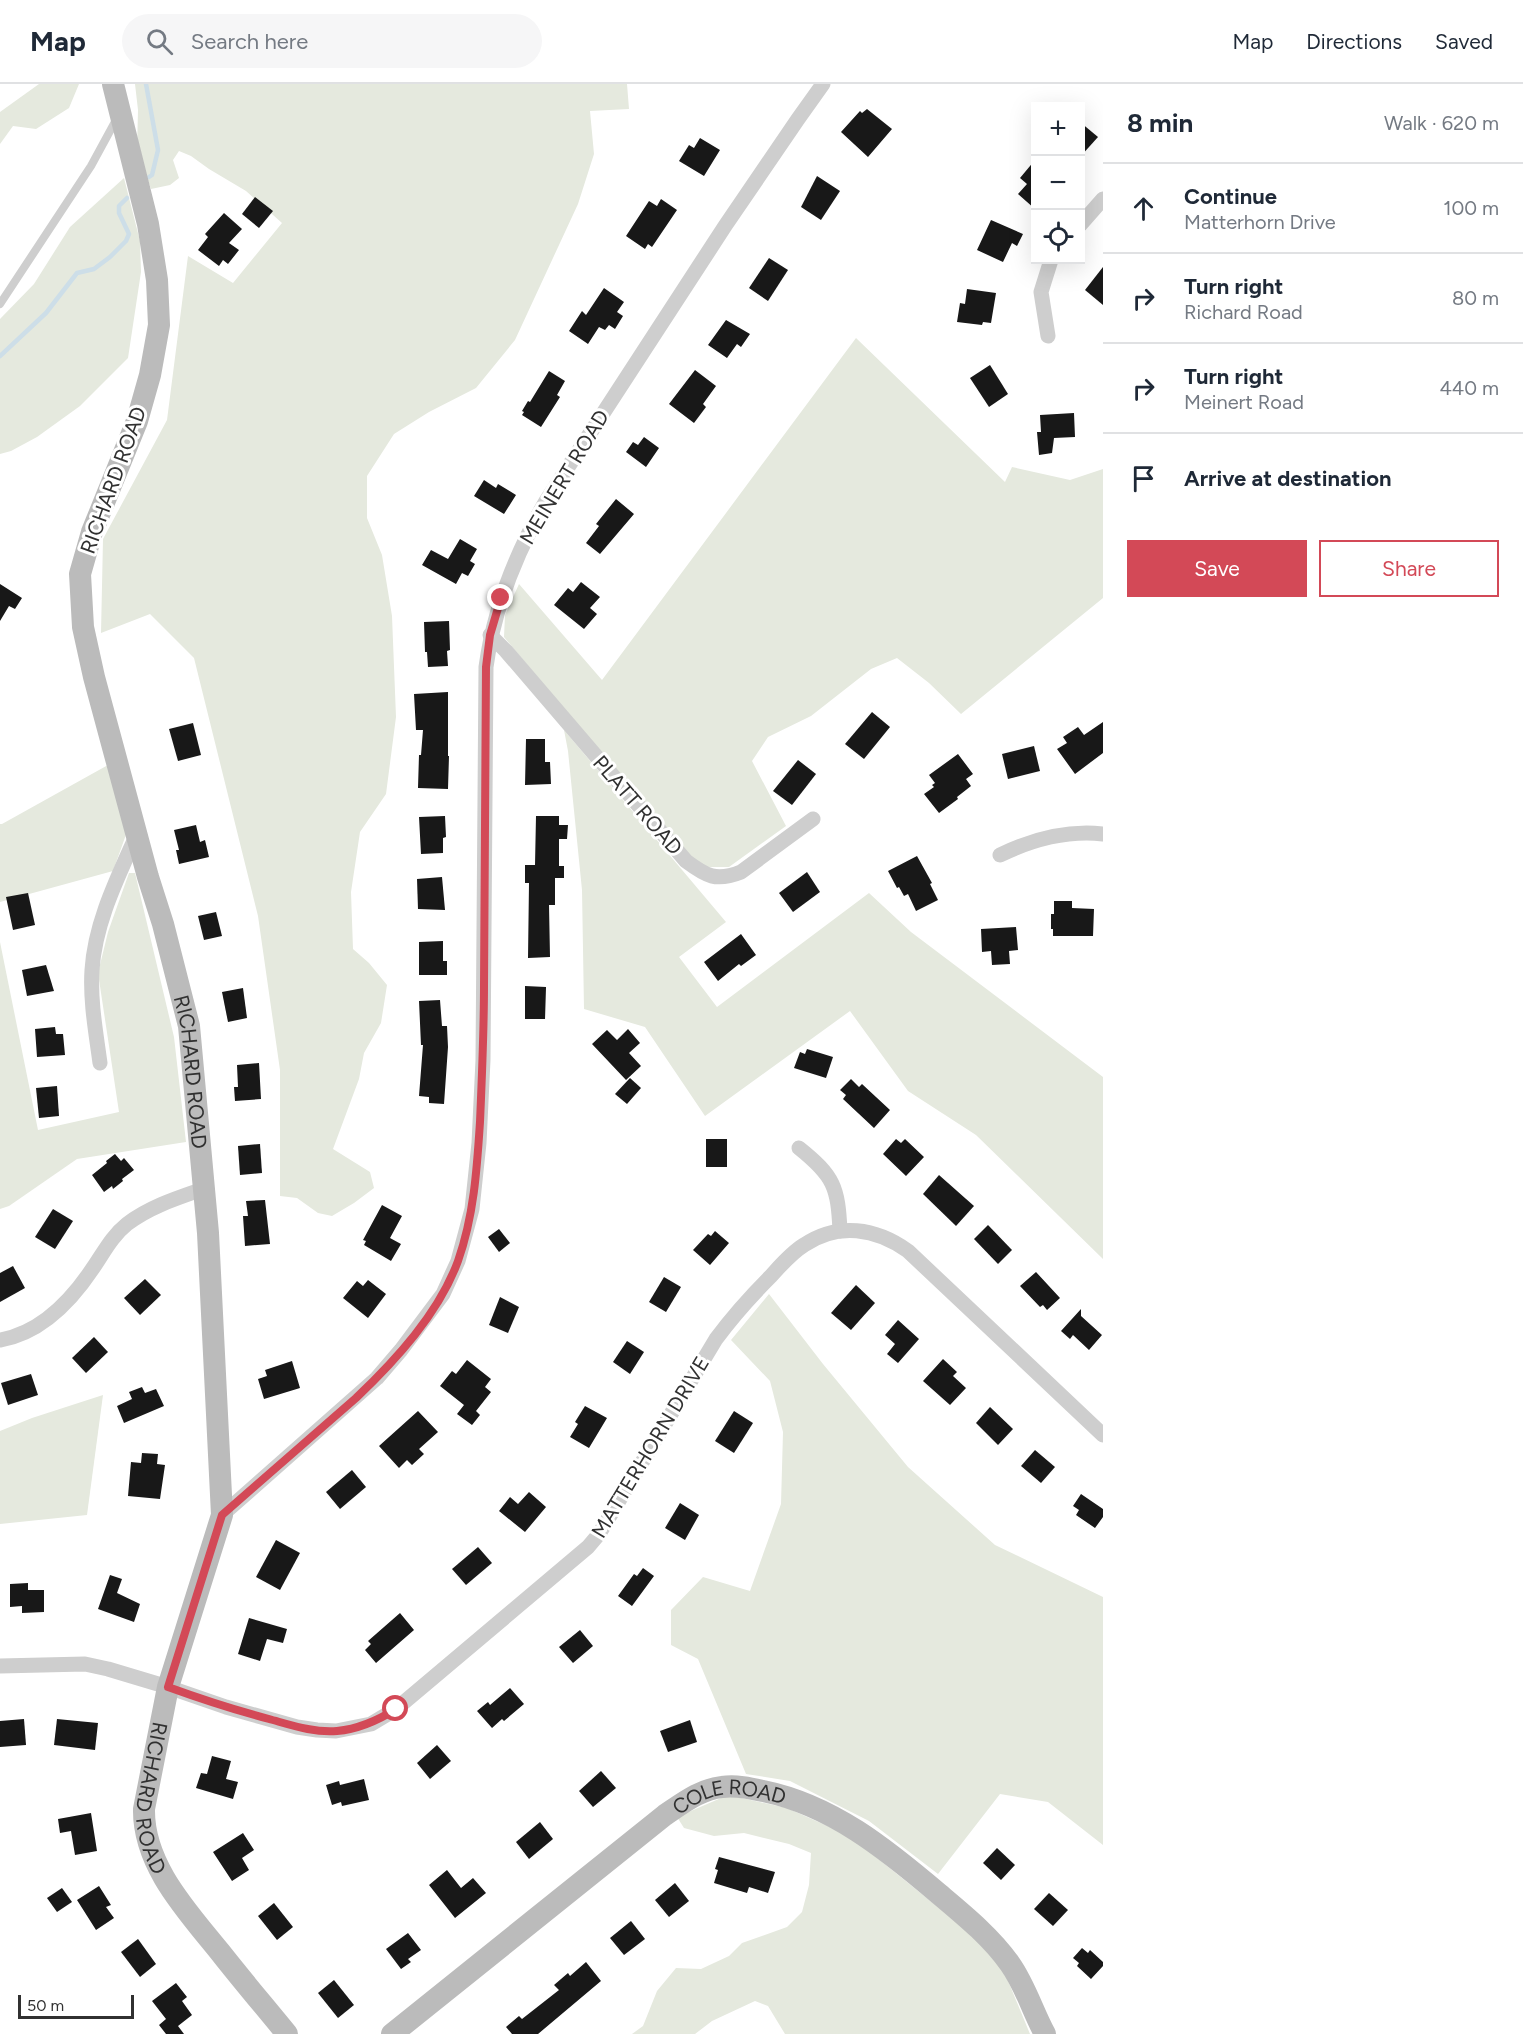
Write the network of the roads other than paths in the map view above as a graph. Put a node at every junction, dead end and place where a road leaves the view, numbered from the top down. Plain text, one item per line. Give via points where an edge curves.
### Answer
1 (113, 84) edge
2 (824, 84) edge
3 (120, 115) junction
4 (1103, 199) edge
5 (1085, 219) edge
6 (1050, 264) edge
7 (0, 304) edge
8 (1048, 336) dead end
9 (490, 635) junction
10 (813, 819) dead end
11 (137, 834) junction
12 (1103, 834) edge
13 (1000, 855) dead end
14 (100, 1063) dead end
15 (799, 1148) dead end
16 (203, 1189) junction
17 (840, 1231) junction
18 (0, 1340) edge
19 (1103, 1435) edge
20 (222, 1515) junction
21 (0, 1666) edge
22 (168, 1687) junction
23 (287, 2034) edge
24 (392, 2034) edge
25 (1045, 2034) edge

1 - 3 street, RICHARD ROAD
2 - 9 street, MEINERT ROAD via 725,226 546,501 518,555
3 - 7 lane
3 - 11 street, RICHARD ROAD via 148,224 159,325 137,421 92,532 80,574 83,627
4 - 5 street
6 - 8 street via 1041,292
9 - 10 street, PLATT ROAD via 686,861 701,872 713,878 728,878 741,872
9 - 20 street, MEINERT ROAD via 486,667 483,1060 479,1143 467,1232 443,1294 383,1371
11 - 14 street via 99,927 92,970
11 - 16 street, RICHARD ROAD via 189,1026
12 - 13 street via 1056,835
15 - 17 street via 828,1173 839,1203
16 - 18 street via 166,1202 126,1225 68,1302 39,1325
16 - 20 street, RICHARD ROAD
17 - 19 street, MATTERHORN DRIVE via 877,1234 908,1251
17 - 22 street, MATTERHORN DRIVE via 816,1238 797,1250 729,1321 588,1547 396,1709 370,1724 336,1731 317,1730 226,1707
20 - 22 street, RICHARD ROAD
21 - 22 street, MATTERHORN DRIVE via 85,1664
22 - 23 street, RICHARD ROAD via 144,1809 147,1840 178,1900
24 - 25 street, COLE ROAD via 665,1815 695,1795 721,1787 782,1794 862,1832 896,1857 995,1946 1016,1974

